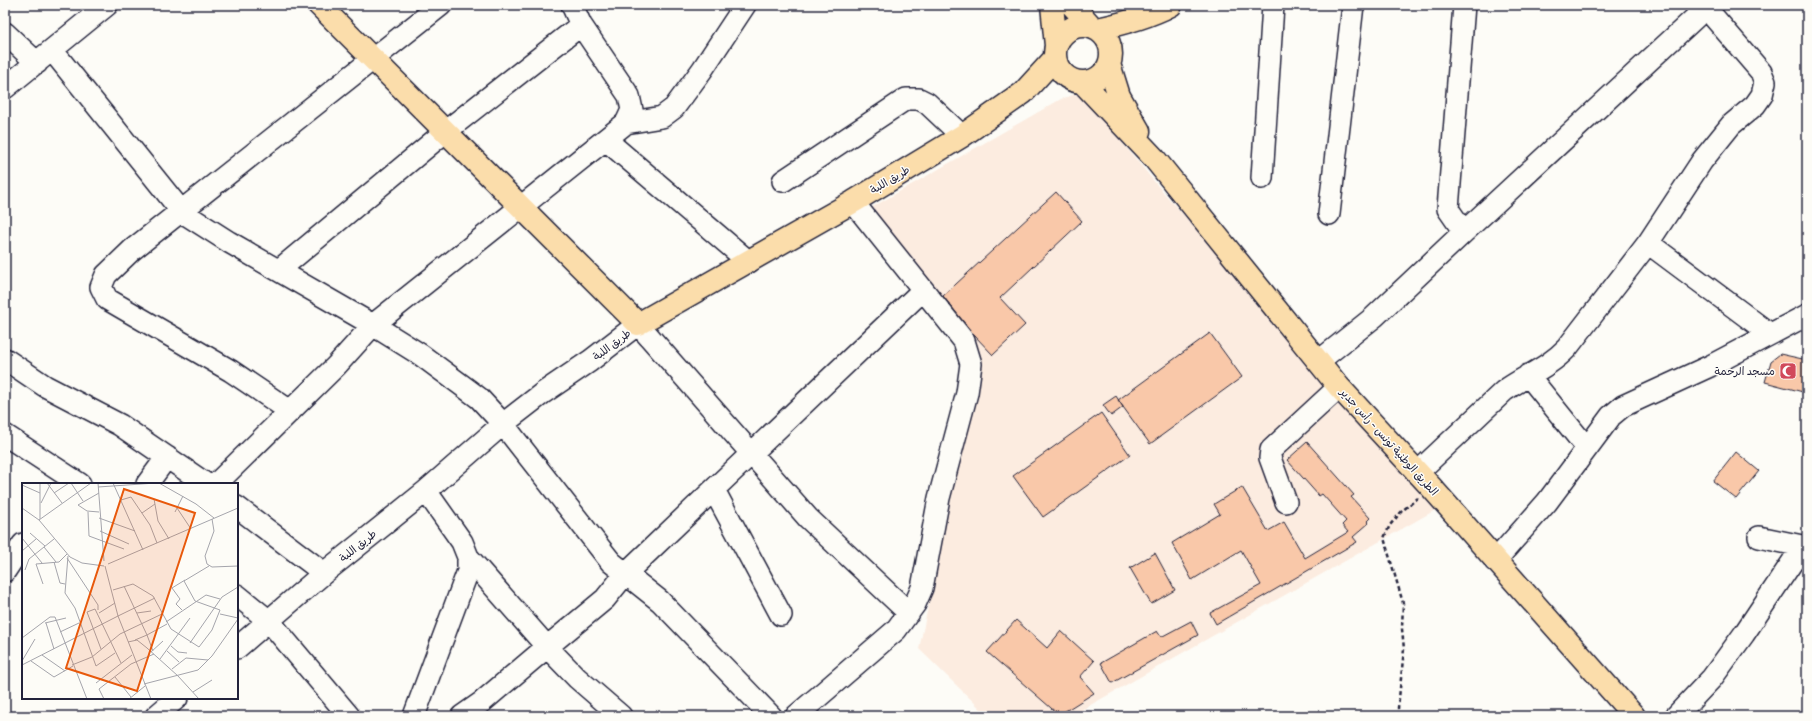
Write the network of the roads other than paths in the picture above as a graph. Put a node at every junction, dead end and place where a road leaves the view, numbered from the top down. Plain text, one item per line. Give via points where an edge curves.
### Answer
1 (107, 5) edge
2 (441, 5) edge
3 (572, 5) edge
4 (745, 5) edge
5 (1052, 5) edge
6 (1072, 5) edge
7 (1273, 5) edge
8 (1353, 5) edge
9 (1464, 5) edge
10 (321, 6) edge
11 (1708, 6) edge
12 (1165, 8) edge
13 (581, 25) junction
14 (1094, 28) junction
15 (5, 33) edge
16 (44, 56) junction
17 (373, 58) junction
18 (1110, 60) junction
19 (1065, 66) junction
20 (5, 88) edge
21 (626, 123) junction
22 (446, 131) junction
23 (962, 136) junction
24 (606, 140) junction
25 (1154, 158) junction
26 (1262, 178) dead end
27 (783, 181) dead end
28 (854, 202) junction
29 (521, 207) junction
30 (182, 212) junction
31 (1329, 214) dead end
32 (1464, 232) junction
33 (1648, 243) junction
34 (749, 262) junction
35 (279, 270) junction
36 (923, 290) junction
37 (1807, 315) edge
38 (638, 324) junction
39 (373, 325) junction
40 (1770, 334) junction
41 (5, 359) edge
42 (1319, 361) junction
43 (1528, 375) junction
44 (1339, 387) junction
45 (290, 411) junction
46 (503, 424) junction
47 (5, 435) edge
48 (1586, 447) junction
49 (752, 454) junction
50 (167, 457) junction
51 (1424, 480) junction
52 (69, 481) edge
53 (148, 483) edge
54 (205, 483) edge
55 (217, 483) edge
56 (714, 490) junction
57 (426, 491) junction
58 (1286, 502) dead end
59 (238, 508) edge
60 (1759, 537) dead end
61 (22, 546) edge
62 (1805, 547) edge
63 (468, 557) junction
64 (1495, 561) junction
65 (5, 571) edge
66 (324, 573) junction
67 (626, 573) junction
68 (238, 596) edge
69 (909, 613) junction
70 (781, 615) dead end
71 (269, 621) junction
72 (238, 647) edge
73 (547, 647) junction
74 (176, 699) edge
75 (156, 716) edge
76 (349, 716) edge
77 (414, 716) edge
78 (462, 716) edge
79 (621, 716) edge
80 (771, 716) edge
81 (796, 716) edge
82 (1634, 716) edge
83 (1676, 716) edge

1 - 16 street
2 - 17 street
3 - 13 street
4 - 21 street via 674,108 662,117
5 - 19 main road
6 - 14 main road
7 - 26 street
8 - 31 street
9 - 32 street via 1448,209
10 - 17 main road
11 - 32 street
11 - 33 street via 1761,72 1765,82 1762,95 1756,105 1731,125 1702,161
12 - 14 main road via 1119,24
12 - 18 main road via 1124,40
13 - 21 street via 629,96 632,110
13 - 22 street
14 - 18 main road via 1108,41
14 - 19 main road via 1082,25 1073,27 1059,38
15 - 16 street
16 - 20 street
16 - 30 street
17 - 22 main road
17 - 30 street
18 - 19 main road via 1101,75 1089,81
18 - 25 main road, الطريق الوطنية تونس - رأس جدير via 1120,96
19 - 23 main road, طريق اللبة
19 - 25 main road, الطريق الوطنية تونس - رأس جدير
21 - 24 street
22 - 29 main road
22 - 35 street
23 - 27 street via 927,103 919,99 906,98
23 - 28 main road, طريق اللبة
24 - 29 street
24 - 34 street
25 - 42 main road, الطريق الوطنية تونس - رأس جدير
28 - 34 main road, طريق اللبة
28 - 36 street
29 - 38 main road
29 - 39 street
30 - 35 street
30 - 45 street via 132,250 106,275 101,287 107,299 231,371
32 - 42 street via 1374,317
33 - 40 street
33 - 43 street via 1557,358
34 - 38 main road, طريق اللبة
35 - 39 street
36 - 49 street
36 - 69 street via 964,341 971,364 967,393 939,498 922,588
37 - 40 street
38 - 46 street, طريق اللبة
38 - 49 street
39 - 45 street
39 - 46 street via 452,376 479,398
40 - 48 street via 1710,366 1623,406 1611,416
41 - 50 street via 45,386 120,425
42 - 44 main road, الطريق الوطنية تونس - رأس جدير
43 - 48 street
43 - 51 street via 1504,391
44 - 51 main road, الطريق الوطنية تونس - رأس جدير
44 - 58 street via 1271,450 1270,458
45 - 55 street
46 - 57 street, طريق اللبة
46 - 67 street via 592,540 611,562
47 - 52 street
48 - 64 street via 1547,502
49 - 56 street
49 - 69 street via 808,518
50 - 53 street
50 - 54 street
51 - 64 main road, الطريق الوطنية تونس - رأس جدير
56 - 67 street
56 - 70 street
57 - 63 street via 458,537
57 - 66 street, طريق اللبة
59 - 66 street
60 - 62 street
61 - 65 street
62 - 83 street via 1712,678
63 - 73 street
63 - 77 street via 468,571
64 - 82 main road, الطريق الوطنية تونس - رأس جدير
66 - 71 street, طريق اللبة
67 - 73 street via 605,599
67 - 80 street via 676,616
68 - 71 street
69 - 81 street via 896,630
71 - 72 street, طريق اللبة
71 - 76 street
73 - 78 street
73 - 79 street via 577,678
74 - 75 street

